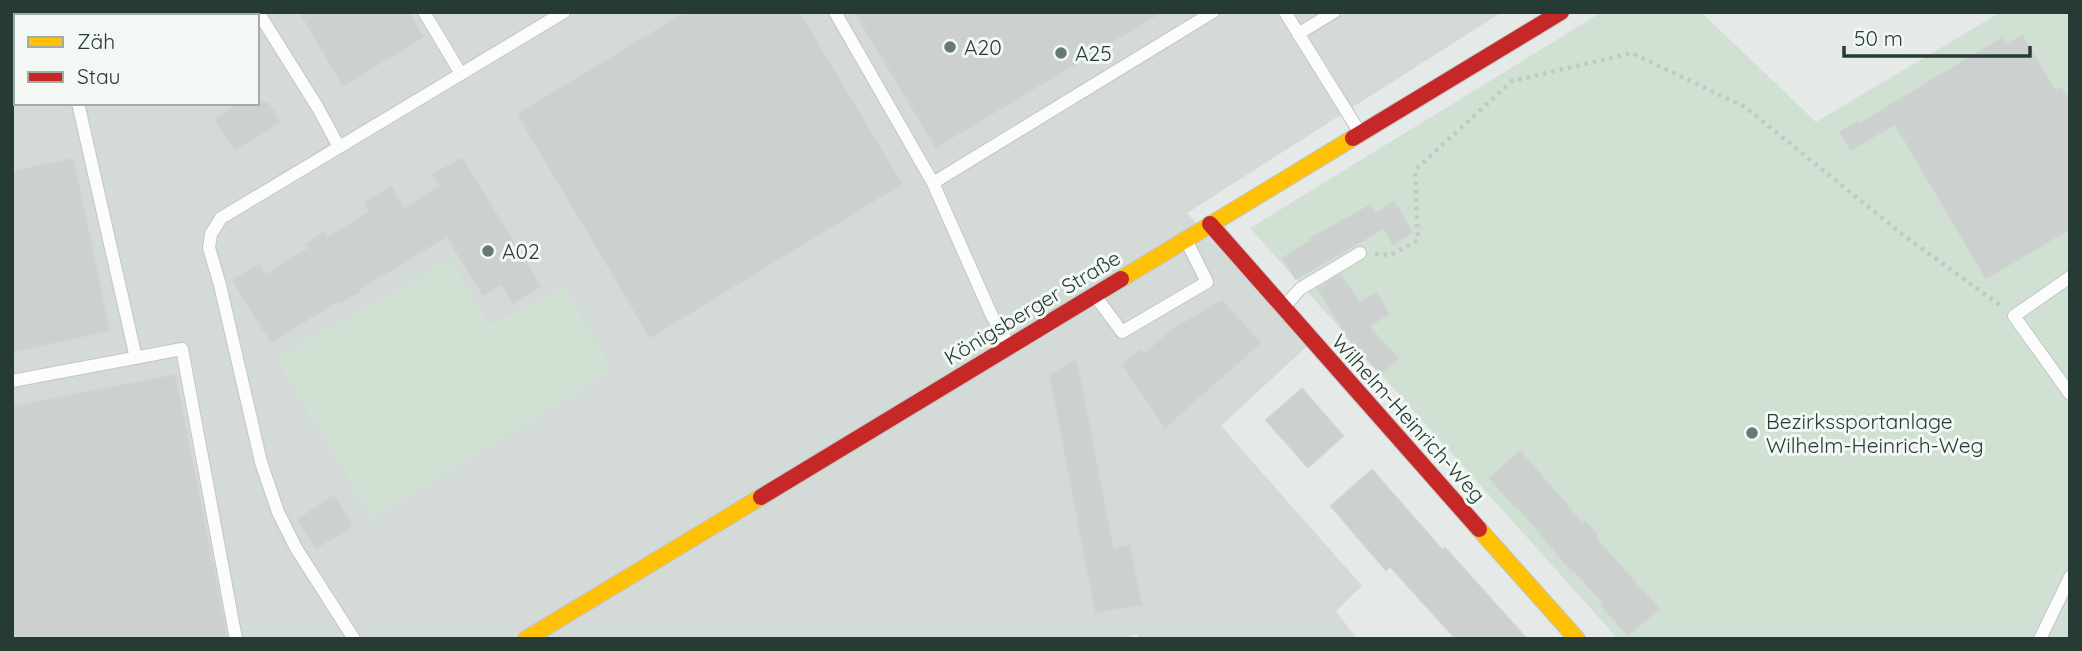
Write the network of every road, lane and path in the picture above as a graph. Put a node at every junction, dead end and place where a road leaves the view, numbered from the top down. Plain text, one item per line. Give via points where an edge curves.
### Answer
1 (258, 12) edge
2 (424, 12) edge
3 (564, 12) edge
4 (835, 12) edge
5 (1213, 12) edge
6 (1284, 12) edge
7 (1334, 12) edge
8 (1561, 12) edge
9 (1298, 34) junction
10 (461, 74) junction
11 (78, 105) edge
12 (1360, 133) junction
13 (340, 147) junction
14 (933, 183) junction
15 (1210, 224) junction
16 (1185, 239) junction
17 (1360, 253) joint
18 (2070, 277) edge
19 (1094, 294) junction
20 (1283, 307) junction
21 (2014, 316) junction
22 (1010, 345) junction
23 (136, 358) junction
24 (12, 381) edge
25 (2070, 394) edge
26 (2070, 577) edge
27 (236, 639) edge
28 (354, 639) edge
29 (526, 639) edge
30 (1577, 639) edge
31 (2040, 639) edge

1 - 13 lane
2 - 10 lane
3 - 10 lane
4 - 14 lane
5 - 14 lane
6 - 9 lane
7 - 9 lane
8 - 12 main road, Königsberger Straße
9 - 12 lane
10 - 13 lane
11 - 23 lane
12 - 15 main road, Königsberger Straße
13 - 28 lane via 221,218 209,248 261,462 278,512
14 - 22 lane via 992,316
15 - 16 main road, Königsberger Straße
15 - 20 main road, Wilhelm-Heinrich-Weg
16 - 19 main road, Königsberger Straße
16 - 19 lane via 1208,282 1122,332
17 - 20 lane via 1300,289
17 - 21 path via 1391,255 1418,240 1415,170 1512,81 1632,53 1745,107 1902,234
18 - 21 lane
19 - 22 main road, Königsberger Straße
20 - 30 main road, Wilhelm-Heinrich-Weg
21 - 25 lane
22 - 29 main road, Königsberger Straße
23 - 24 lane
23 - 27 lane via 182,349
26 - 31 lane

